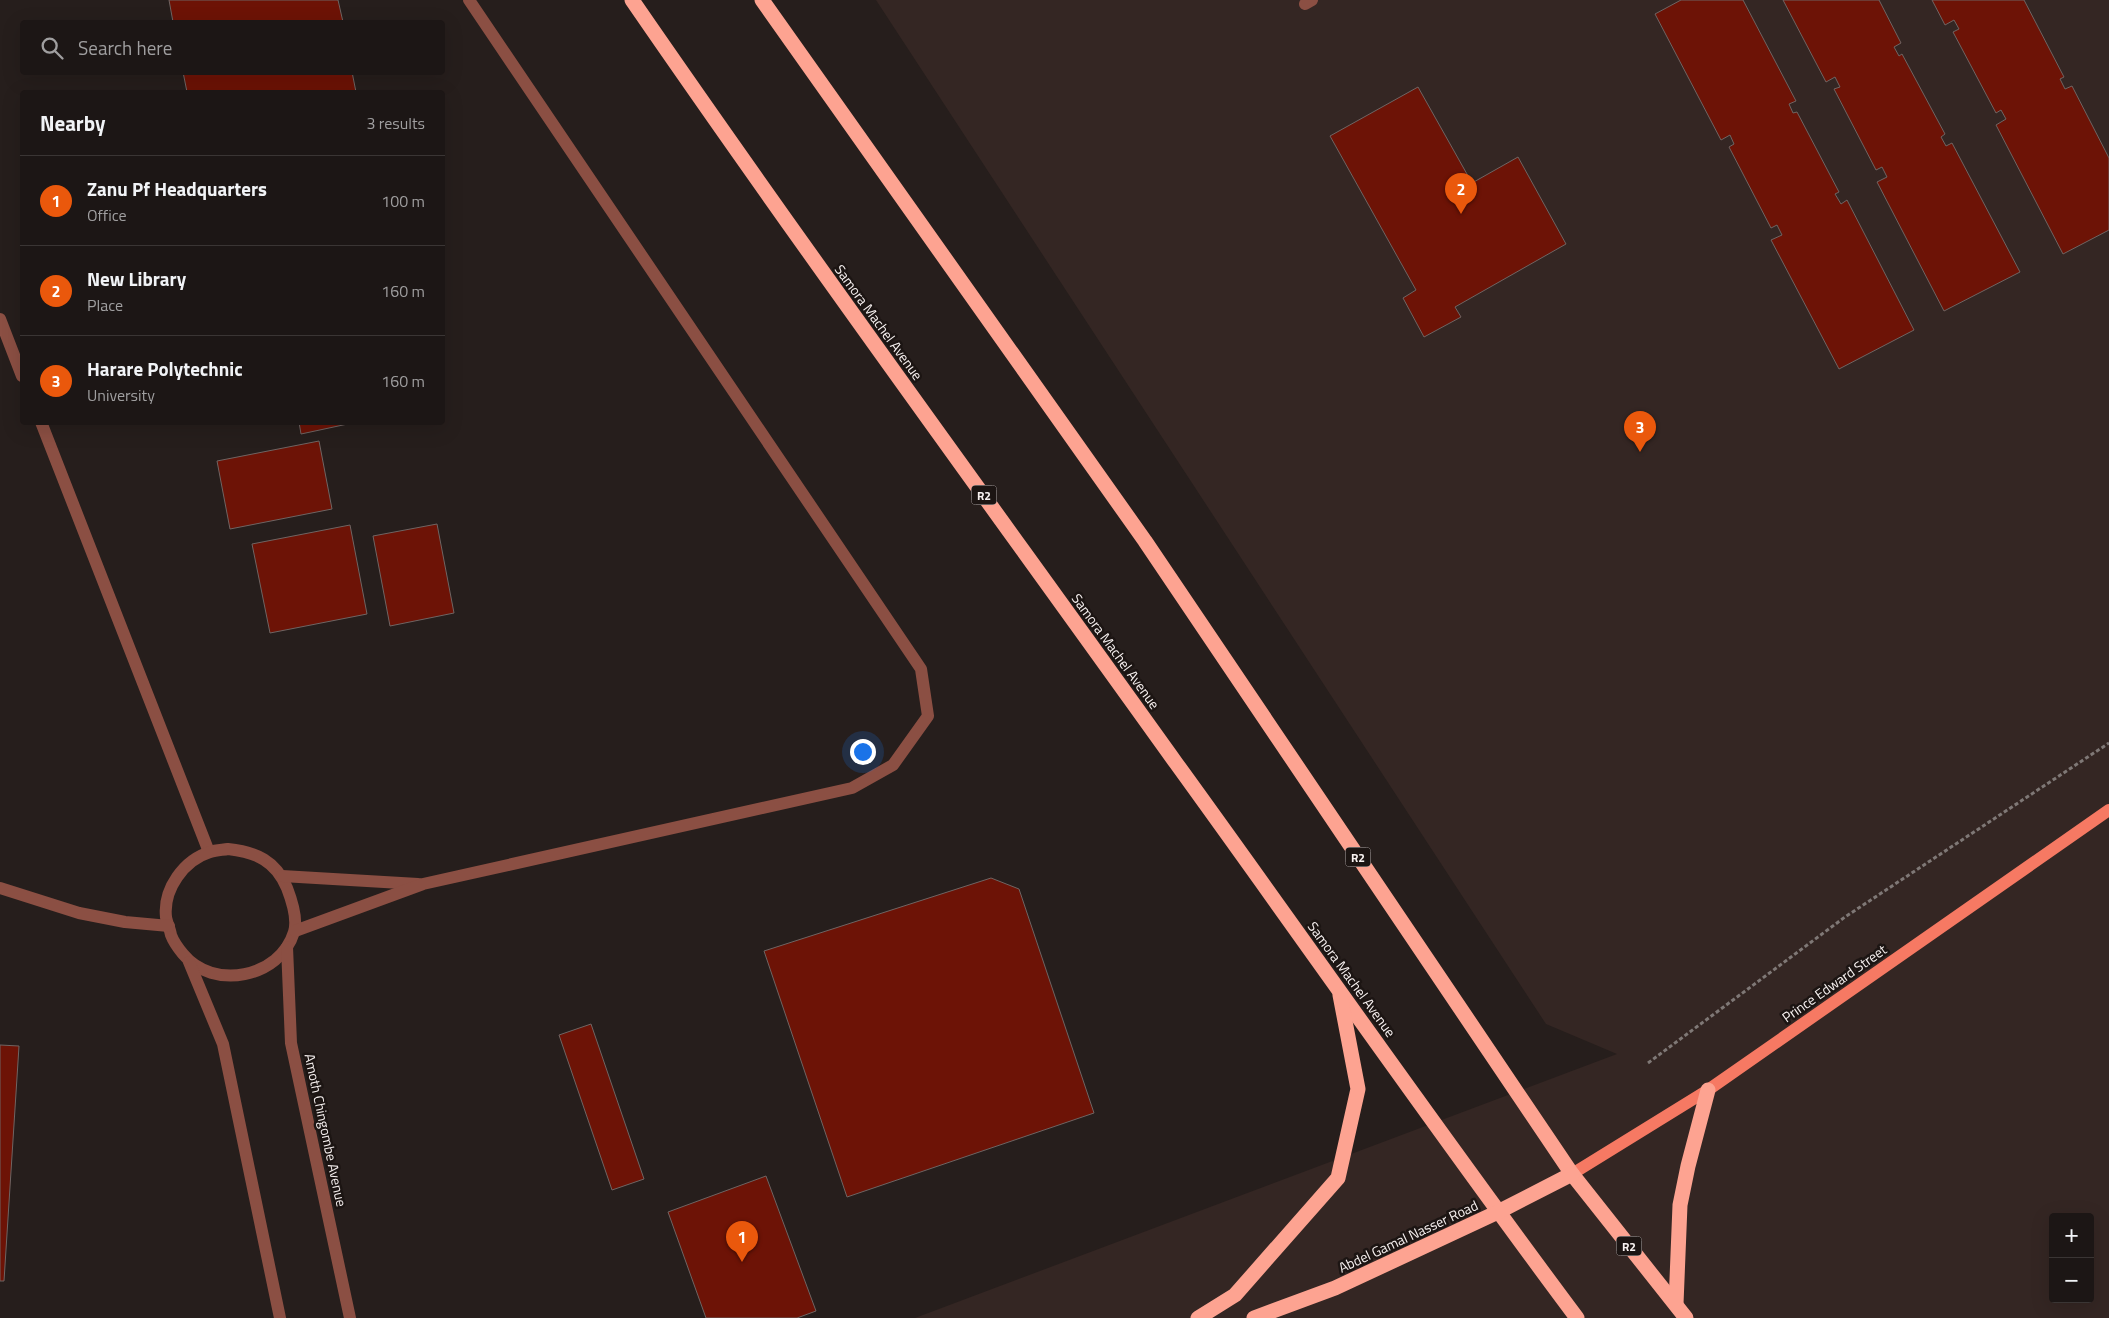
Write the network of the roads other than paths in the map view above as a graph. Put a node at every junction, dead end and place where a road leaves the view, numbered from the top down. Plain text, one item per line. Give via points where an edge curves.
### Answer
1 (469, 0) edge
2 (632, 0) edge
3 (762, 0) edge
4 (0, 319) edge
5 (20, 371) edge
6 (42, 425) edge
7 (2109, 810) edge
8 (209, 852) junction
9 (282, 876) junction
10 (423, 884) junction
11 (0, 888) edge
12 (169, 926) junction
13 (295, 931) junction
14 (287, 947) junction
15 (190, 962) junction
16 (1339, 988) junction
17 (1708, 1090) junction
18 (1572, 1174) junction
19 (1498, 1212) junction
20 (1676, 1304) junction
21 (280, 1318) edge
22 (350, 1318) edge
23 (1198, 1318) edge
24 (1254, 1318) edge
25 (1577, 1318) edge
26 (1686, 1318) edge

1 - 10 street via 921,669 928,716 893,765 852,788
2 - 16 highway, Samora Machel Avenue / R2 via 757,182
3 - 18 highway, R2 via 1144,541
4 - 5 street
6 - 8 street
7 - 17 main road, Prince Edward Street
8 - 9 street via 247,851 264,858
8 - 12 street via 191,861 178,875 168,895 166,916
9 - 10 street
9 - 13 street via 294,904
10 - 13 street
11 - 12 street via 79,913
12 - 15 street via 174,942
13 - 14 street
14 - 15 street via 274,960 254,972 232,977 211,974
14 - 22 street, Amoth Chingombe Avenue via 292,1043
15 - 21 street via 223,1044
16 - 19 highway, Samora Machel Avenue / R2
16 - 23 highway via 1358,1089 1338,1178 1235,1294
17 - 18 main road, Prince Edward Street
17 - 20 highway via 1680,1205
18 - 19 highway, Abdel Gamal Nasser Road
18 - 20 highway, R2
19 - 24 highway, Abdel Gamal Nasser Road via 1335,1288
19 - 25 highway, Samora Machel Avenue / R2
20 - 26 highway, R2

